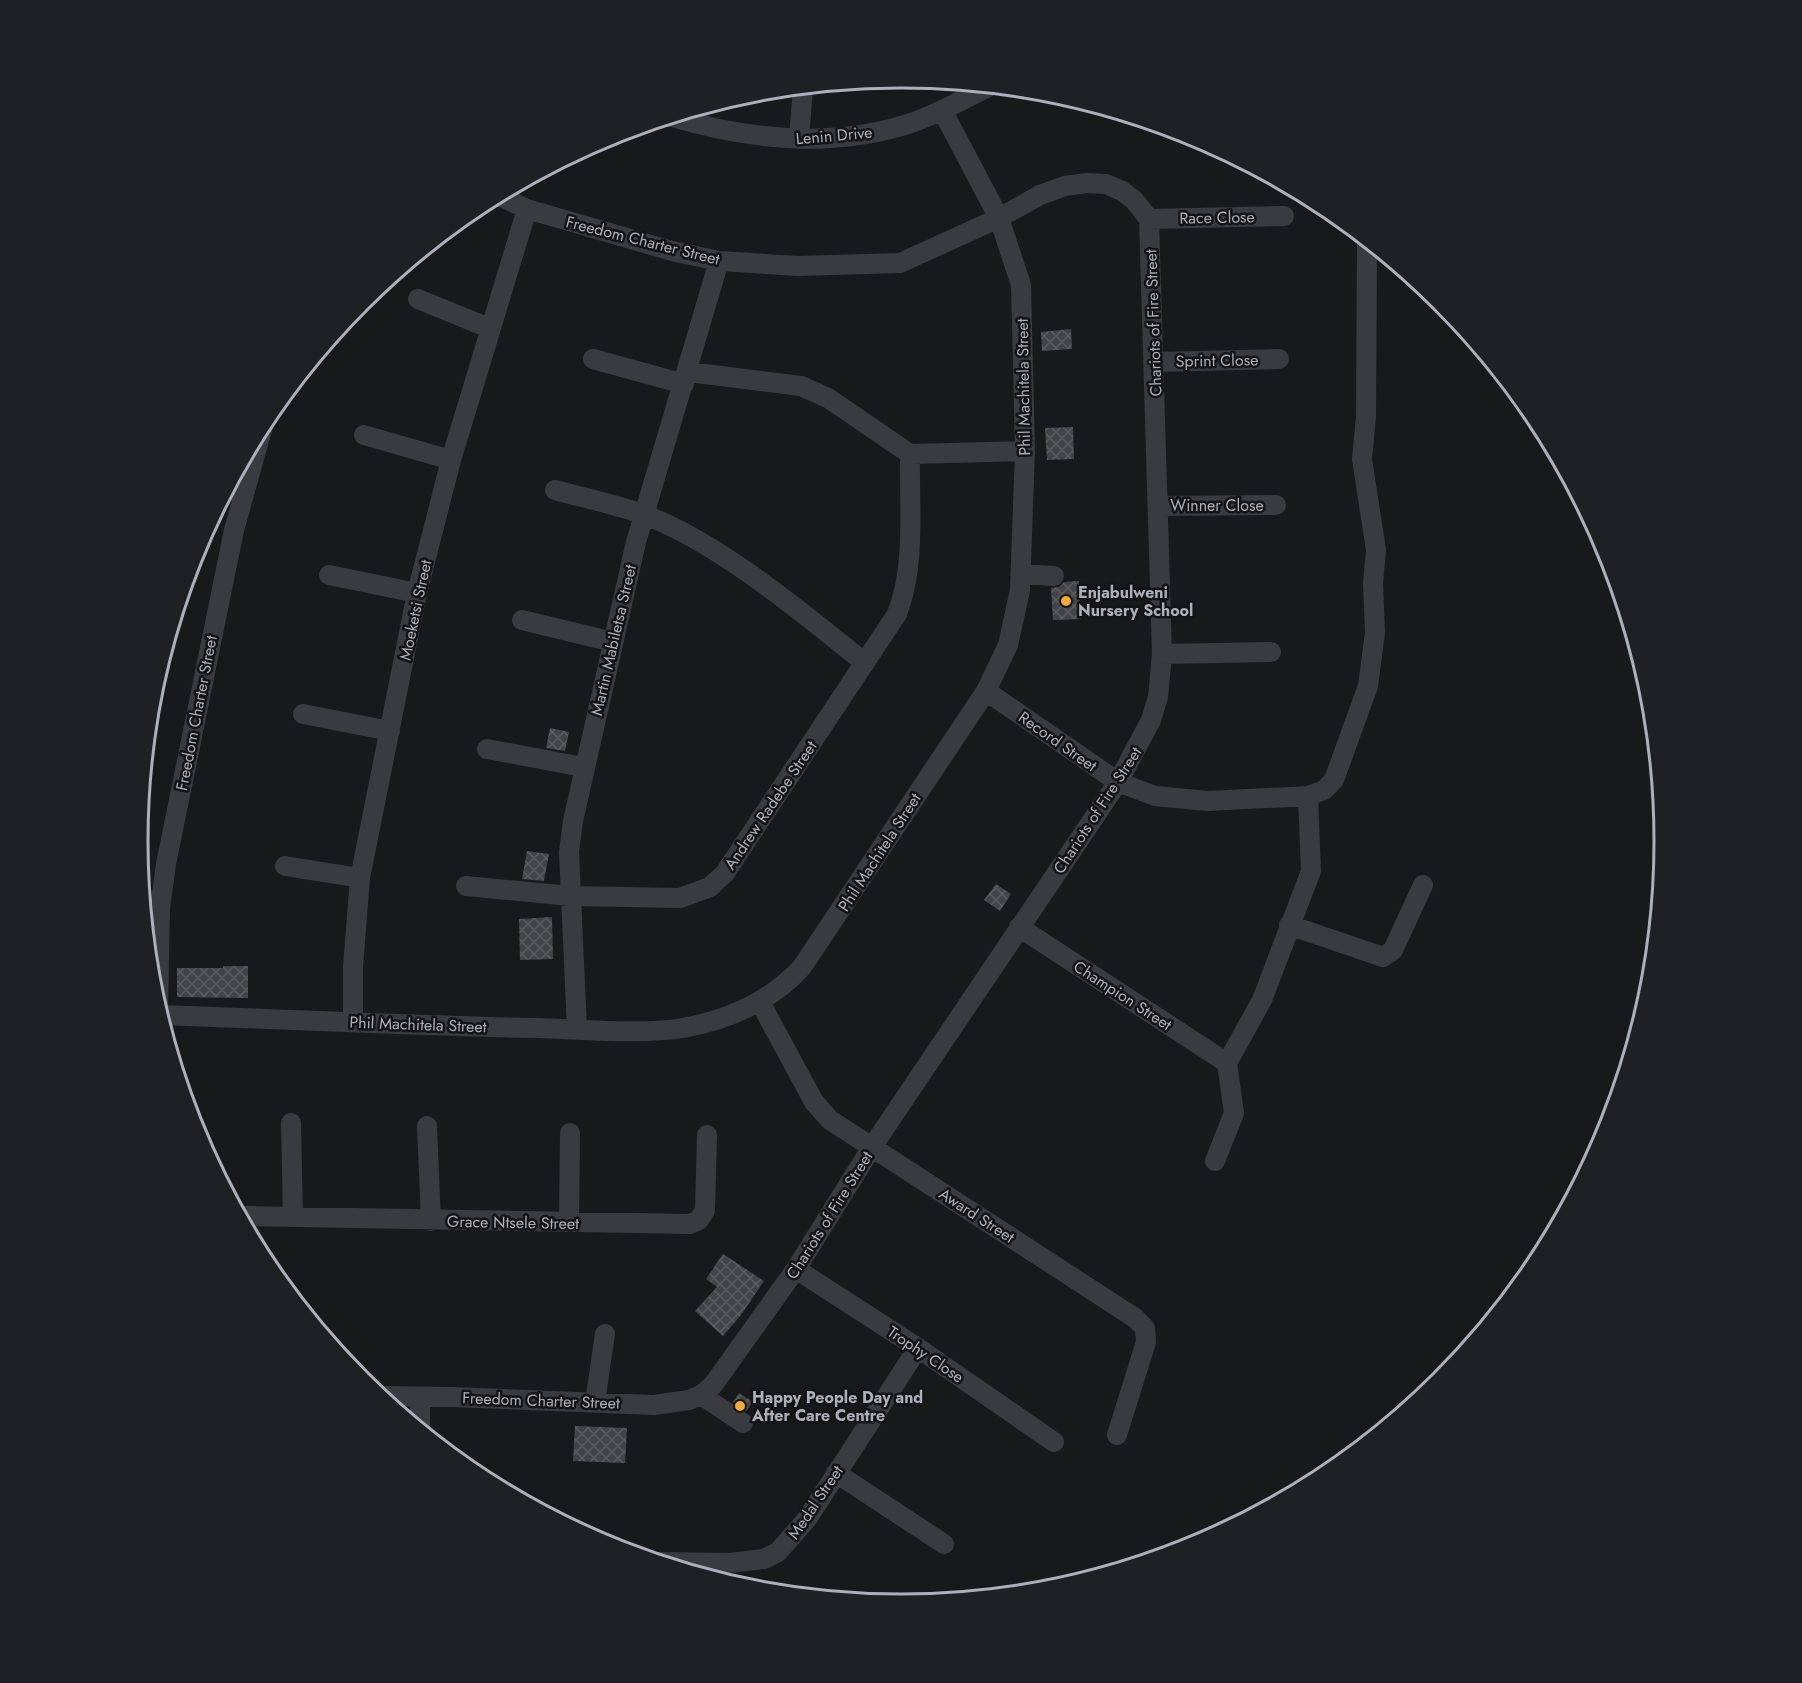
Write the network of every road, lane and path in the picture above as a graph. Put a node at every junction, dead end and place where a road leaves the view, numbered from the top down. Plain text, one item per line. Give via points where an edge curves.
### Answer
1 (977, 93) edge
2 (802, 95) edge
3 (942, 110) junction
4 (684, 121) edge
5 (799, 139) junction
6 (507, 200) edge
7 (526, 209) junction
8 (1284, 216) dead end
9 (999, 218) junction
10 (1149, 219) junction
11 (1368, 251) edge
12 (719, 261) junction
13 (418, 299) dead end
14 (489, 328) junction
15 (593, 359) dead end
16 (1279, 359) dead end
17 (1155, 362) junction
18 (686, 378) junction
19 (364, 435) dead end
20 (1025, 451) junction
21 (256, 454) edge
22 (910, 454) junction
23 (451, 460) junction
24 (555, 490) dead end
25 (1276, 505) dead end
26 (1159, 506) junction
27 (643, 515) junction
28 (1021, 574) junction
29 (328, 575) dead end
30 (1054, 576) dead end
31 (417, 593) junction
32 (522, 620) dead end
33 (613, 642) junction
34 (1270, 652) dead end
35 (1162, 654) junction
36 (866, 663) junction
37 (986, 691) junction
38 (303, 714) dead end
39 (390, 731) junction
40 (487, 749) dead end
41 (583, 767) junction
42 (1118, 782) junction
43 (1308, 796) junction
44 (285, 866) dead end
45 (360, 878) junction
46 (1423, 885) dead end
47 (466, 886) dead end
48 (570, 896) junction
49 (1289, 925) junction
50 (1019, 927) junction
51 (159, 972) edge
52 (760, 1002) junction
53 (168, 1013) edge
54 (353, 1021) junction
55 (578, 1029) junction
56 (1227, 1063) junction
57 (291, 1123) dead end
58 (427, 1126) dead end
59 (570, 1133) dead end
60 (707, 1135) dead end
61 (872, 1147) junction
62 (1215, 1161) dead end
63 (248, 1216) edge
64 (293, 1217) junction
65 (431, 1221) junction
66 (569, 1222) junction
67 (796, 1269) junction
68 (605, 1334) dead end
69 (918, 1348) junction
70 (701, 1395) junction
71 (393, 1396) edge
72 (420, 1397) junction
73 (595, 1402) junction
74 (420, 1420) edge
75 (743, 1423) dead end
76 (1117, 1435) dead end
77 (1054, 1442) dead end
78 (836, 1473) junction
79 (944, 1544) dead end
80 (684, 1562) edge

1 - 3 street, Lenin Drive
2 - 5 street
3 - 5 street, Lenin Drive via 891,129
3 - 9 street, Phil Machitela Street
4 - 5 street, Lenin Drive via 716,130
6 - 7 street, Freedom Charter Street
7 - 12 street, Freedom Charter Street
7 - 14 street, Moeketsi Street
8 - 10 street, Race Close
9 - 10 street via 1040,195 1087,183 1106,184 1122,191
9 - 12 street, Freedom Charter Street via 912,259 885,265 798,266
9 - 20 street, Phil Machitela Street via 1021,285
10 - 17 street, Chariots of Fire Street
11 - 43 street via 1362,459 1376,550 1373,663 1334,780 1324,790
12 - 18 street, Martin Mabiletsa Street
13 - 14 street
14 - 23 street, Moeketsi Street
15 - 18 street
16 - 17 street, Sprint Close
17 - 26 street, Chariots of Fire Street
18 - 22 street via 801,386 828,398
18 - 27 street, Martin Mabiletsa Street
19 - 23 street
20 - 22 street
20 - 28 street, Phil Machitela Street
21 - 51 street, Freedom Charter Street via 230,551 166,864 160,908
22 - 36 street, Andrew Radebe Street via 908,564 903,599
23 - 31 street, Moeketsi Street
24 - 27 street
25 - 26 street, Winner Close
26 - 35 street, Chariots of Fire Street
27 - 33 street, Martin Mabiletsa Street
27 - 36 street via 709,548
28 - 30 street
28 - 37 street, Phil Machitela Street via 1015,625
29 - 31 street
31 - 39 street, Moeketsi Street
32 - 33 street
33 - 41 street, Martin Mabiletsa Street
34 - 35 street
35 - 42 street, Chariots of Fire Street via 1158,697 1151,720
36 - 48 street, Andrew Radebe Street via 724,873 710,887 680,898
37 - 42 street, Record Street
37 - 52 street, Phil Machitela Street via 817,948 789,982
38 - 39 street
39 - 45 street, Moeketsi Street
40 - 41 street
41 - 48 street, Martin Mabiletsa Street via 569,852
42 - 43 street, Record Street via 1155,796 1180,800
42 - 50 street, Chariots of Fire Street
43 - 49 street via 1311,871
44 - 45 street
45 - 54 street, Moeketsi Street
46 - 49 street via 1393,950 1383,957
47 - 48 street, Andrew Radebe Street
48 - 55 street, Martin Mabiletsa Street
49 - 56 street via 1262,1000
50 - 56 street, Champion Street
50 - 61 street, Chariots of Fire Street
52 - 55 street, Phil Machitela Street via 683,1028
52 - 61 street, Award Street via 814,1102 830,1120
53 - 54 street, Phil Machitela Street
54 - 55 street, Phil Machitela Street
56 - 62 street via 1234,1113
57 - 64 street
58 - 65 street
59 - 66 street
60 - 66 street, Grace Ntsele Street via 707,1197 699,1220 674,1226
61 - 67 street, Chariots of Fire Street
61 - 76 street, Award Street via 1141,1324 1147,1334 1146,1342
63 - 64 street, Grace Ntsele Street
64 - 65 street, Grace Ntsele Street
65 - 66 street, Grace Ntsele Street
67 - 69 street, Trophy Close
67 - 70 street, Chariots of Fire Street
68 - 73 street
69 - 77 street, Trophy Close
69 - 78 street, Medal Street
70 - 73 street, Freedom Charter Street via 675,1404
70 - 75 street
71 - 72 street, Freedom Charter Street
72 - 73 street, Freedom Charter Street
72 - 74 street
78 - 79 street
78 - 80 street, Medal Street via 807,1519 778,1552 764,1559 730,1563

